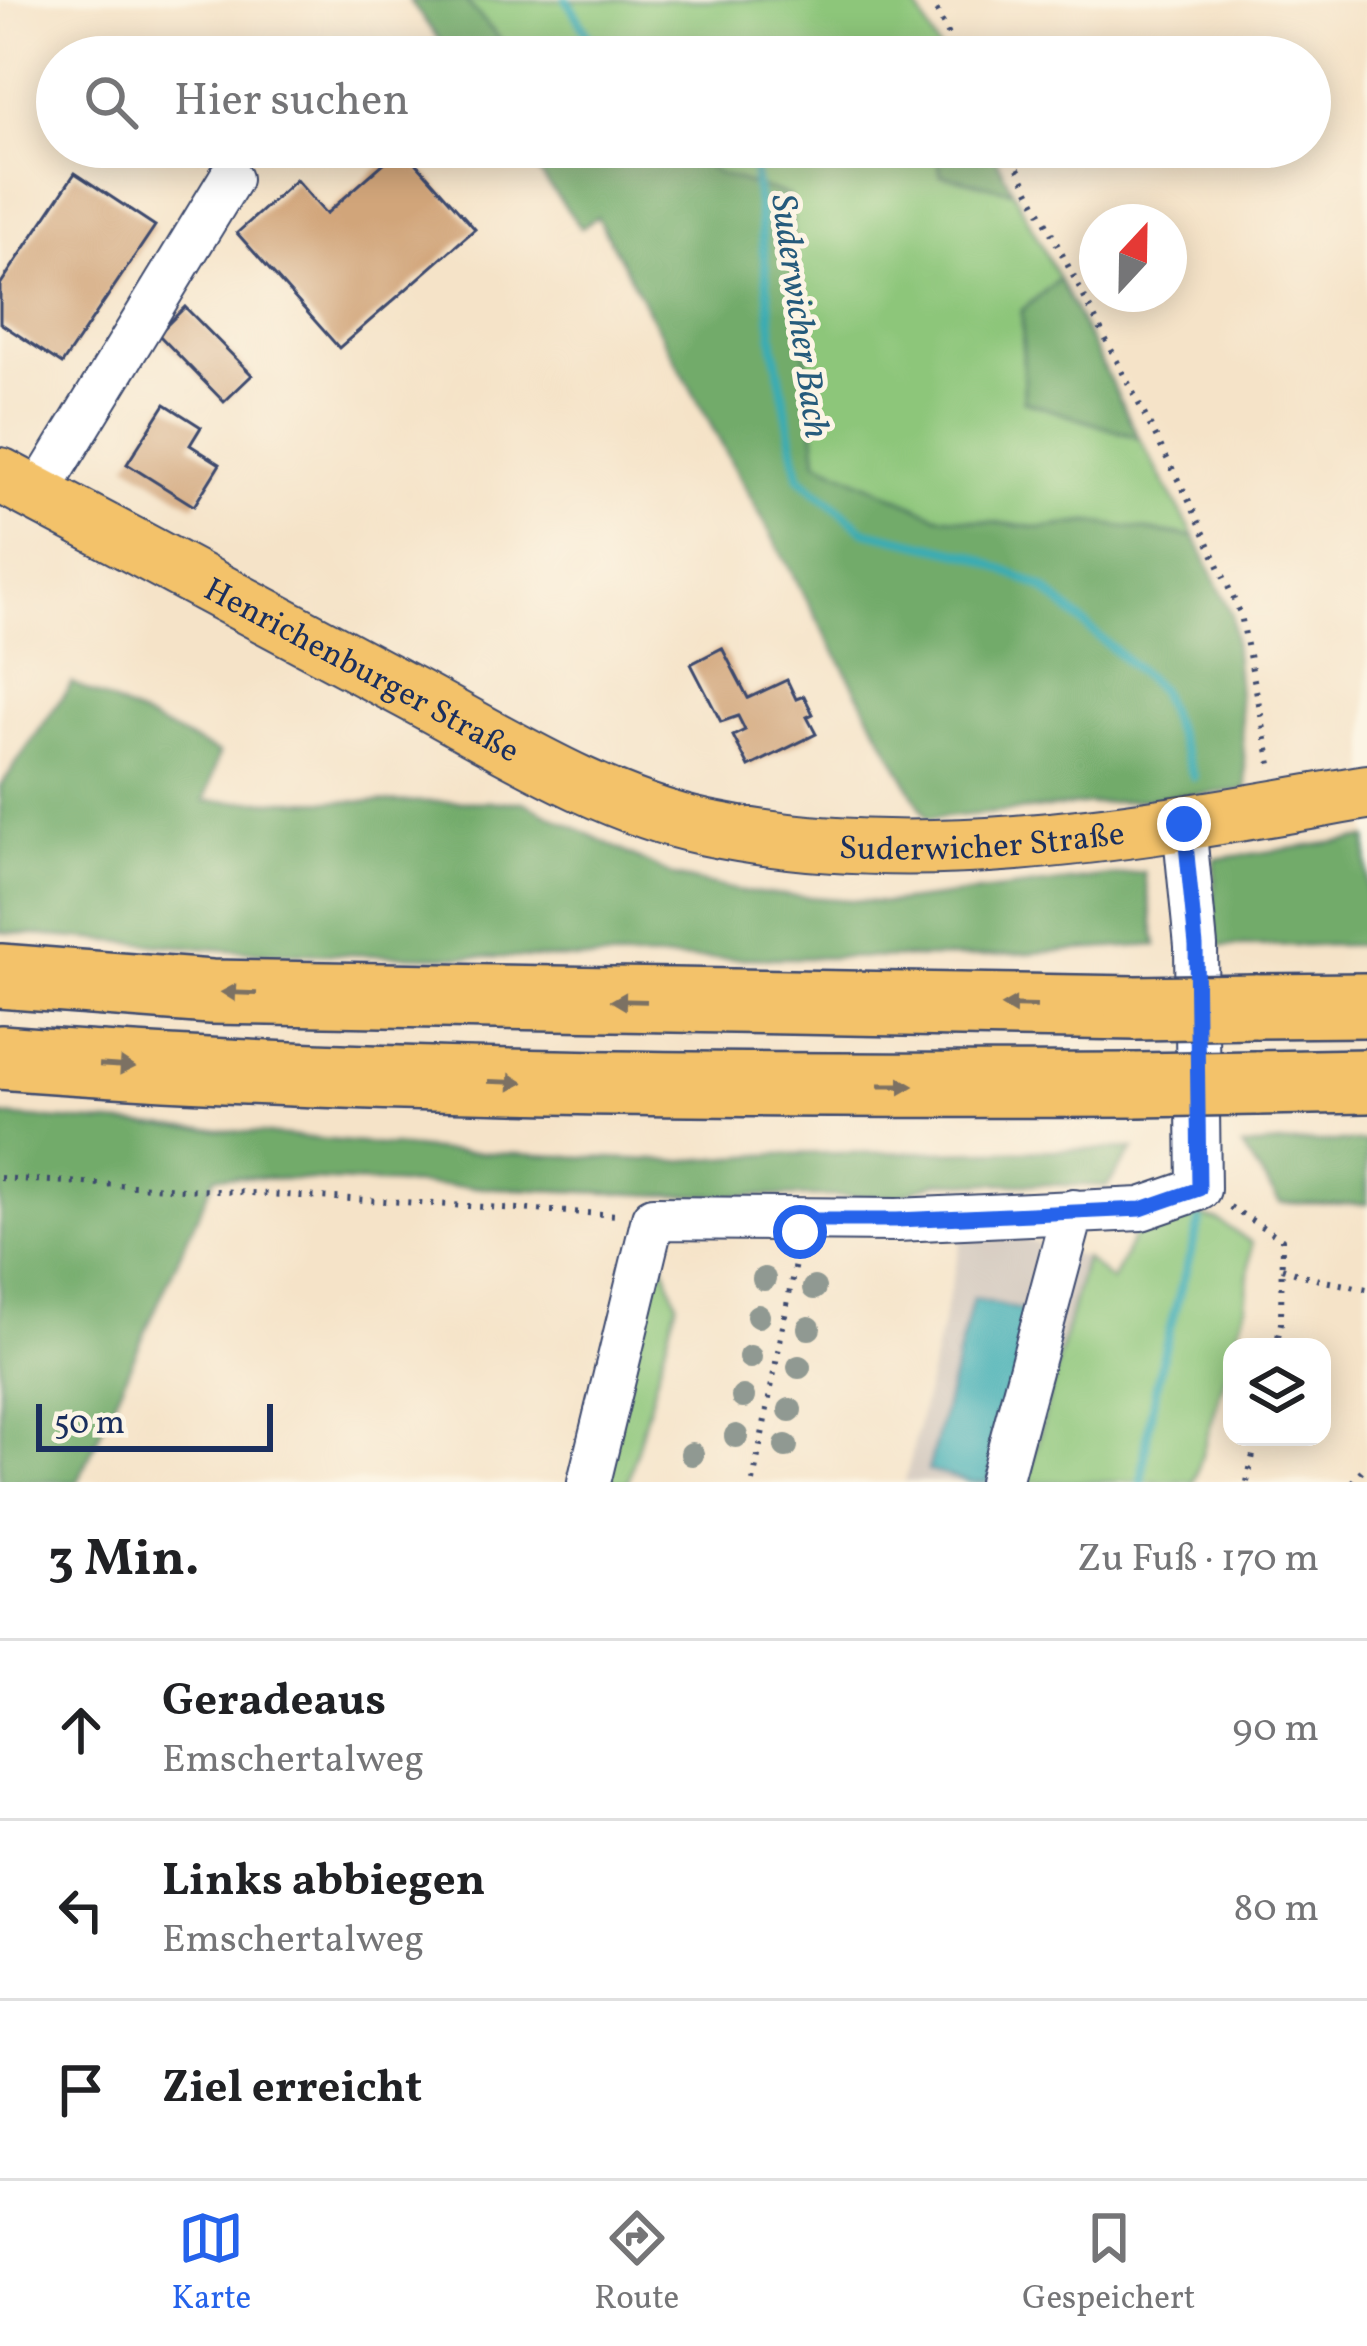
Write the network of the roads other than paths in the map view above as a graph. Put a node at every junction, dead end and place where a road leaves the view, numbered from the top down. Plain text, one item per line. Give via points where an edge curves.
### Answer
1 (230, 179) dead end
2 (19, 485) edge
3 (1367, 793) edge
4 (1184, 824) junction
5 (738, 834) joint
6 (0, 976) edge
7 (1367, 1005) edge
8 (0, 1057) edge
9 (1367, 1082) edge
10 (1073, 1211) junction
11 (589, 1482) edge
12 (1000, 1482) edge

1 - 2 lane
2 - 5 main road, Henrichenburger Straße via 520,752 627,802
3 - 4 main road, Suderwicher Straße
4 - 5 main road, Suderwicher Straße via 951,845
4 - 10 lane via 1196,946 1199,1189 1141,1209
7 -> 6 highway, bridge via 211,992
8 -> 9 highway, bridge via 218,1074 676,1086
10 - 11 lane via 897,1220 652,1218
10 - 12 lane

